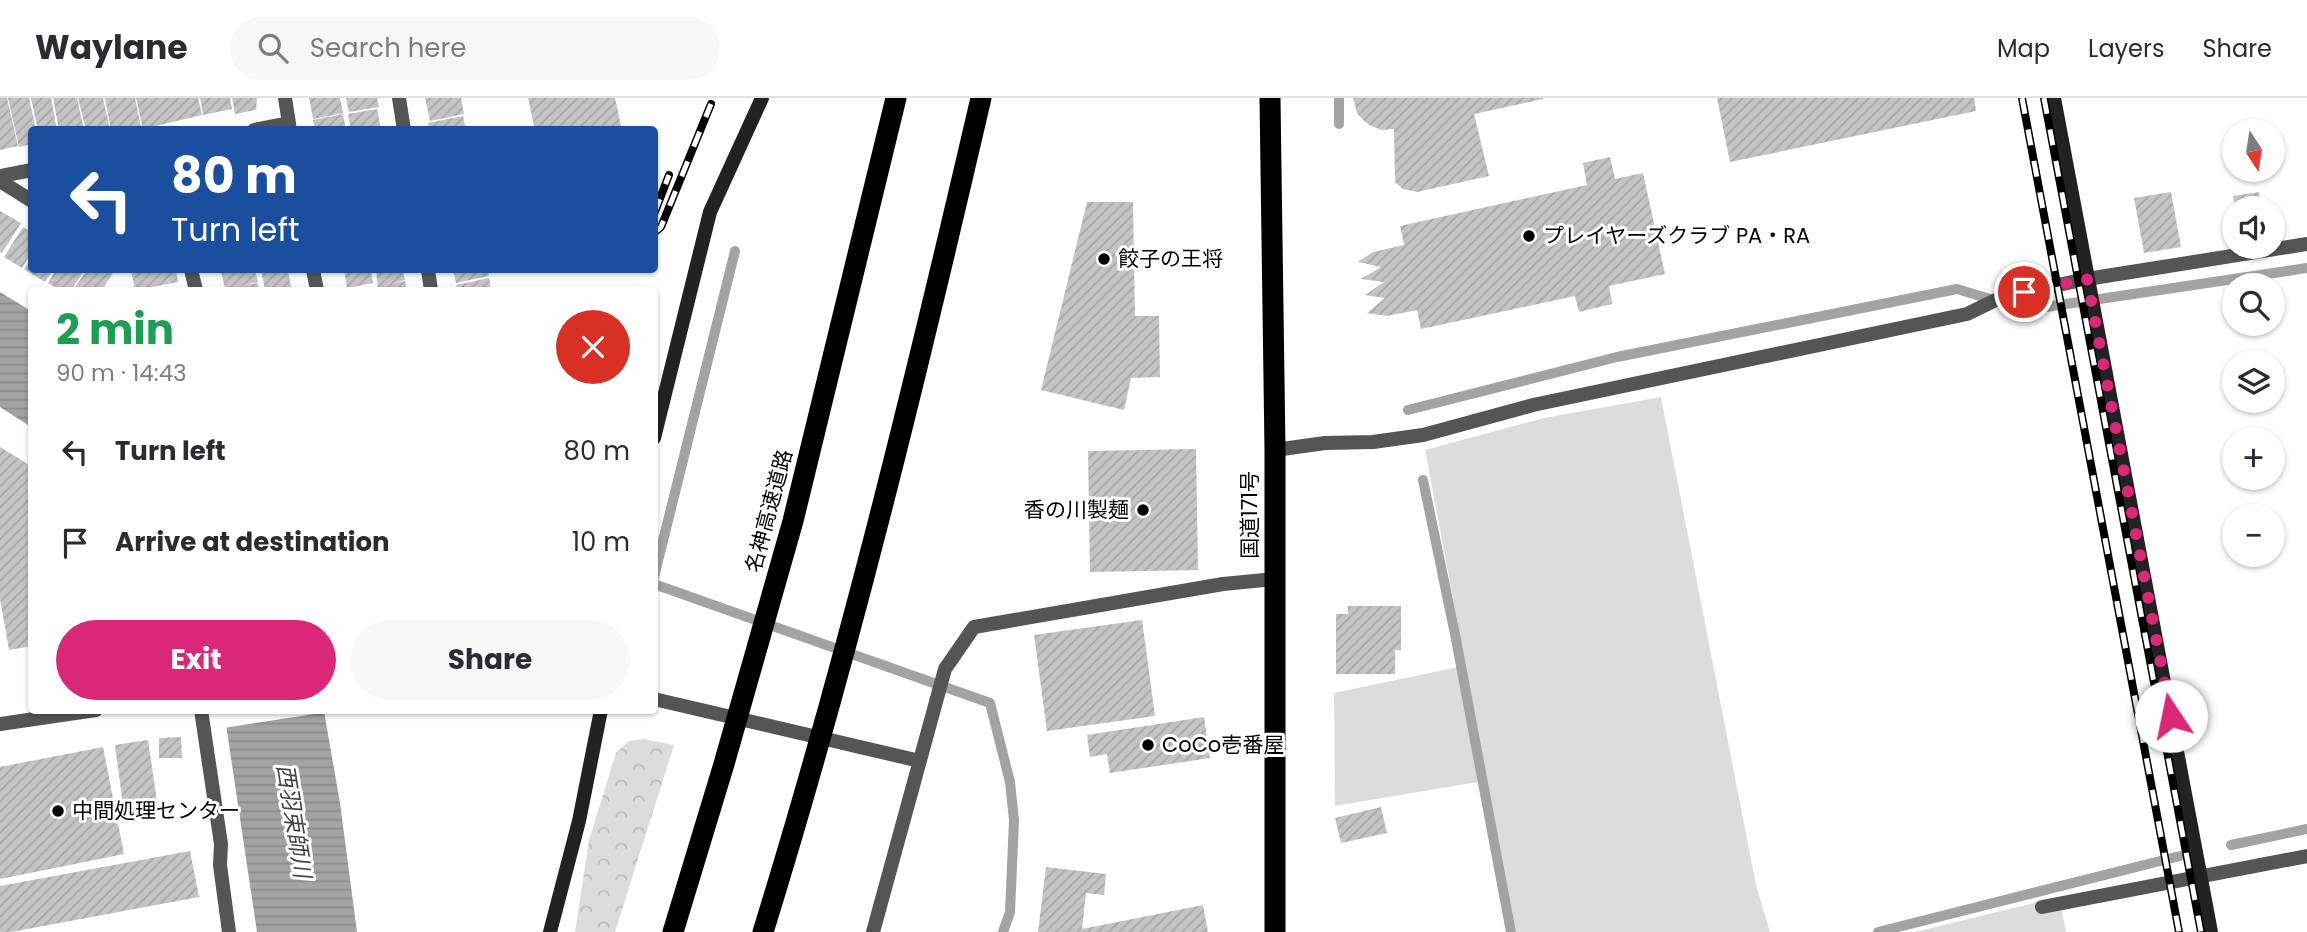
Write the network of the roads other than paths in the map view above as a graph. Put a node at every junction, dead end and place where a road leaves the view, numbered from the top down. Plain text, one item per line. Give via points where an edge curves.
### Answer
1 (285, 98) edge
2 (399, 98) edge
3 (762, 98) edge
4 (896, 98) edge
5 (981, 98) edge
6 (1270, 98) edge
7 (2054, 98) edge
8 (289, 126) edge
9 (403, 126) edge
10 (28, 171) edge
11 (0, 178) edge
12 (28, 198) edge
13 (2307, 244) edge
14 (2089, 287) junction
15 (658, 422) edge
16 (1275, 450) junction
17 (1275, 579) junction
18 (658, 700) edge
19 (69, 714) edge
20 (202, 714) edge
21 (600, 714) edge
22 (0, 724) edge
23 (919, 761) junction
24 (2307, 856) edge
25 (2201, 877) junction
26 (2042, 907) dead end
27 (229, 932) edge
28 (550, 932) edge
29 (673, 932) edge
30 (763, 932) edge
31 (873, 932) edge
32 (1275, 932) edge
33 (2211, 932) edge

1 - 8 street
2 - 9 street
3 - 15 street via 710,212
4 - 29 highway, 名神高速道路 via 793,521
5 - 30 highway via 852,620
6 - 16 highway, 国道171号
7 - 14 street
10 - 11 street
11 - 12 street
13 - 14 street
14 - 16 street via 2004,296 1967,314 1533,405 1423,435
14 - 25 street
16 - 17 highway, 国道171号
17 - 23 street via 974,626 945,669
17 - 32 highway, 国道171号
18 - 23 street
19 - 22 street
20 - 27 street
21 - 28 street
23 - 31 street
24 - 25 street
25 - 26 street
25 - 33 street

